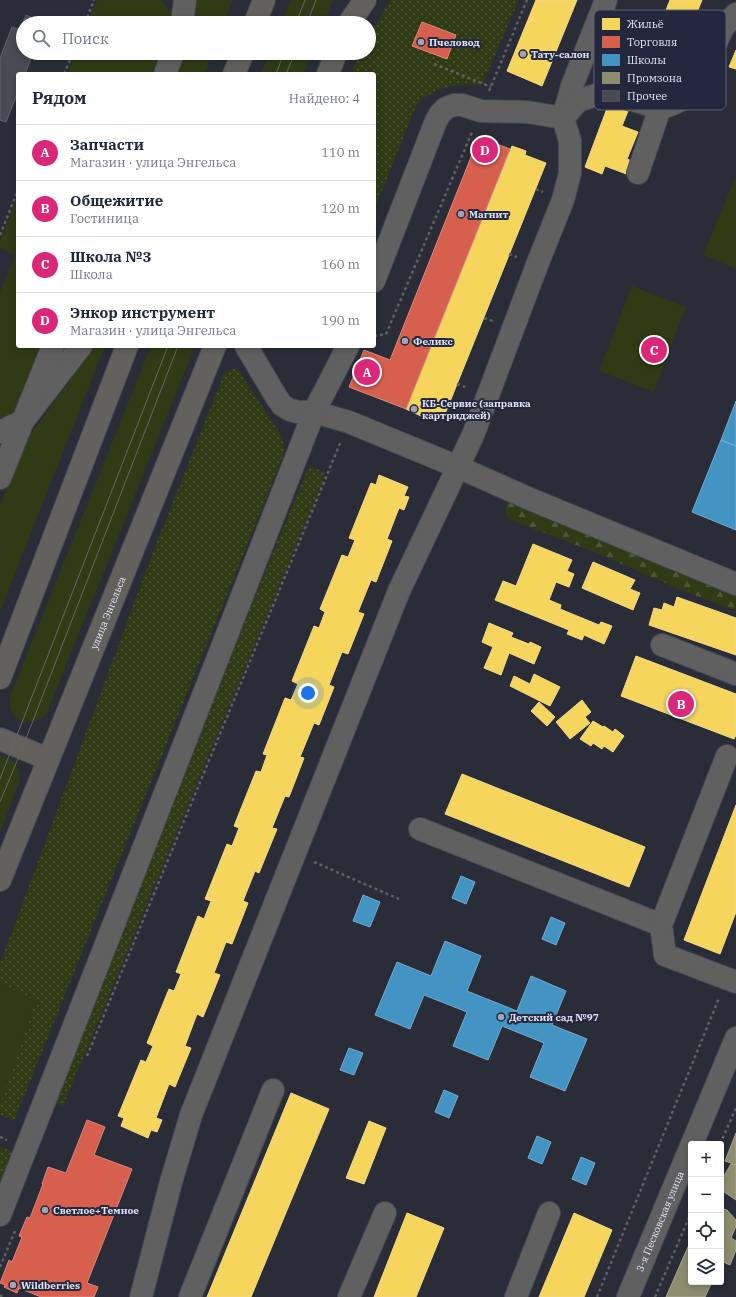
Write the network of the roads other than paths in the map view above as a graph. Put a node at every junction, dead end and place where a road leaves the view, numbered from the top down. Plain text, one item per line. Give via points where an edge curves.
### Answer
1 (184, 0) edge
2 (264, 0) edge
3 (358, 0) edge
4 (365, 0) edge
5 (606, 0) edge
6 (602, 10) edge
7 (736, 14) edge
8 (183, 16) edge
9 (258, 16) edge
10 (352, 16) edge
11 (354, 16) edge
12 (726, 26) edge
13 (594, 30) edge
14 (170, 60) edge
15 (240, 60) edge
16 (333, 60) edge
17 (166, 72) edge
18 (235, 72) edge
19 (329, 72) edge
20 (594, 96) edge
21 (659, 110) edge
22 (563, 118) junction
23 (638, 173) dead end
24 (376, 277) edge
25 (53, 348) edge
26 (79, 348) edge
27 (126, 348) edge
28 (214, 348) edge
29 (247, 348) edge
30 (347, 348) edge
31 (314, 412) junction
32 (23, 421) junction
33 (0, 432) edge
34 (458, 467) junction
35 (0, 478) edge
36 (736, 584) edge
37 (662, 645) dead end
38 (736, 674) edge
39 (0, 678) edge
40 (0, 739) edge
41 (727, 756) dead end
42 (48, 759) junction
43 (420, 829) dead end
44 (0, 880) edge
45 (661, 925) junction
46 (729, 986) edge
47 (736, 1038) edge
48 (273, 1090) dead end
49 (693, 1141) edge
50 (688, 1152) edge
51 (385, 1213) dead end
52 (549, 1213) dead end
53 (0, 1215) edge
54 (141, 1297) edge
55 (190, 1297) edge
56 (349, 1297) edge
57 (516, 1297) edge
58 (628, 1297) edge

1 - 8 street
2 - 9 main road
3 - 10 main road
4 - 11 main road
5 - 6 street
7 - 12 street
13 - 22 street via 572,86
14 - 17 street
15 - 18 main road
16 - 19 main road
20 - 22 street via 578,101
21 - 23 street
22 - 24 street via 527,112 481,111 462,105 446,108 436,121
22 - 34 street via 570,141 570,173 563,200 473,435
25 - 32 street
26 - 32 street
27 - 39 main road
28 - 42 main road, улица Энгельса
29 - 31 street via 282,405 298,412
30 - 31 street
31 - 34 street via 349,422
31 - 53 street
32 - 33 street
32 - 35 street
34 - 36 street
34 - 54 street via 399,591 191,1115
37 - 38 street
40 - 42 main road
41 - 45 street
42 - 44 main road, улица Энгельса
43 - 45 street
45 - 46 street via 665,955
47 - 49 street, 3-я Песковская улица
48 - 55 street
50 - 58 street, 3-я Песковская улица
51 - 56 street
52 - 57 street

